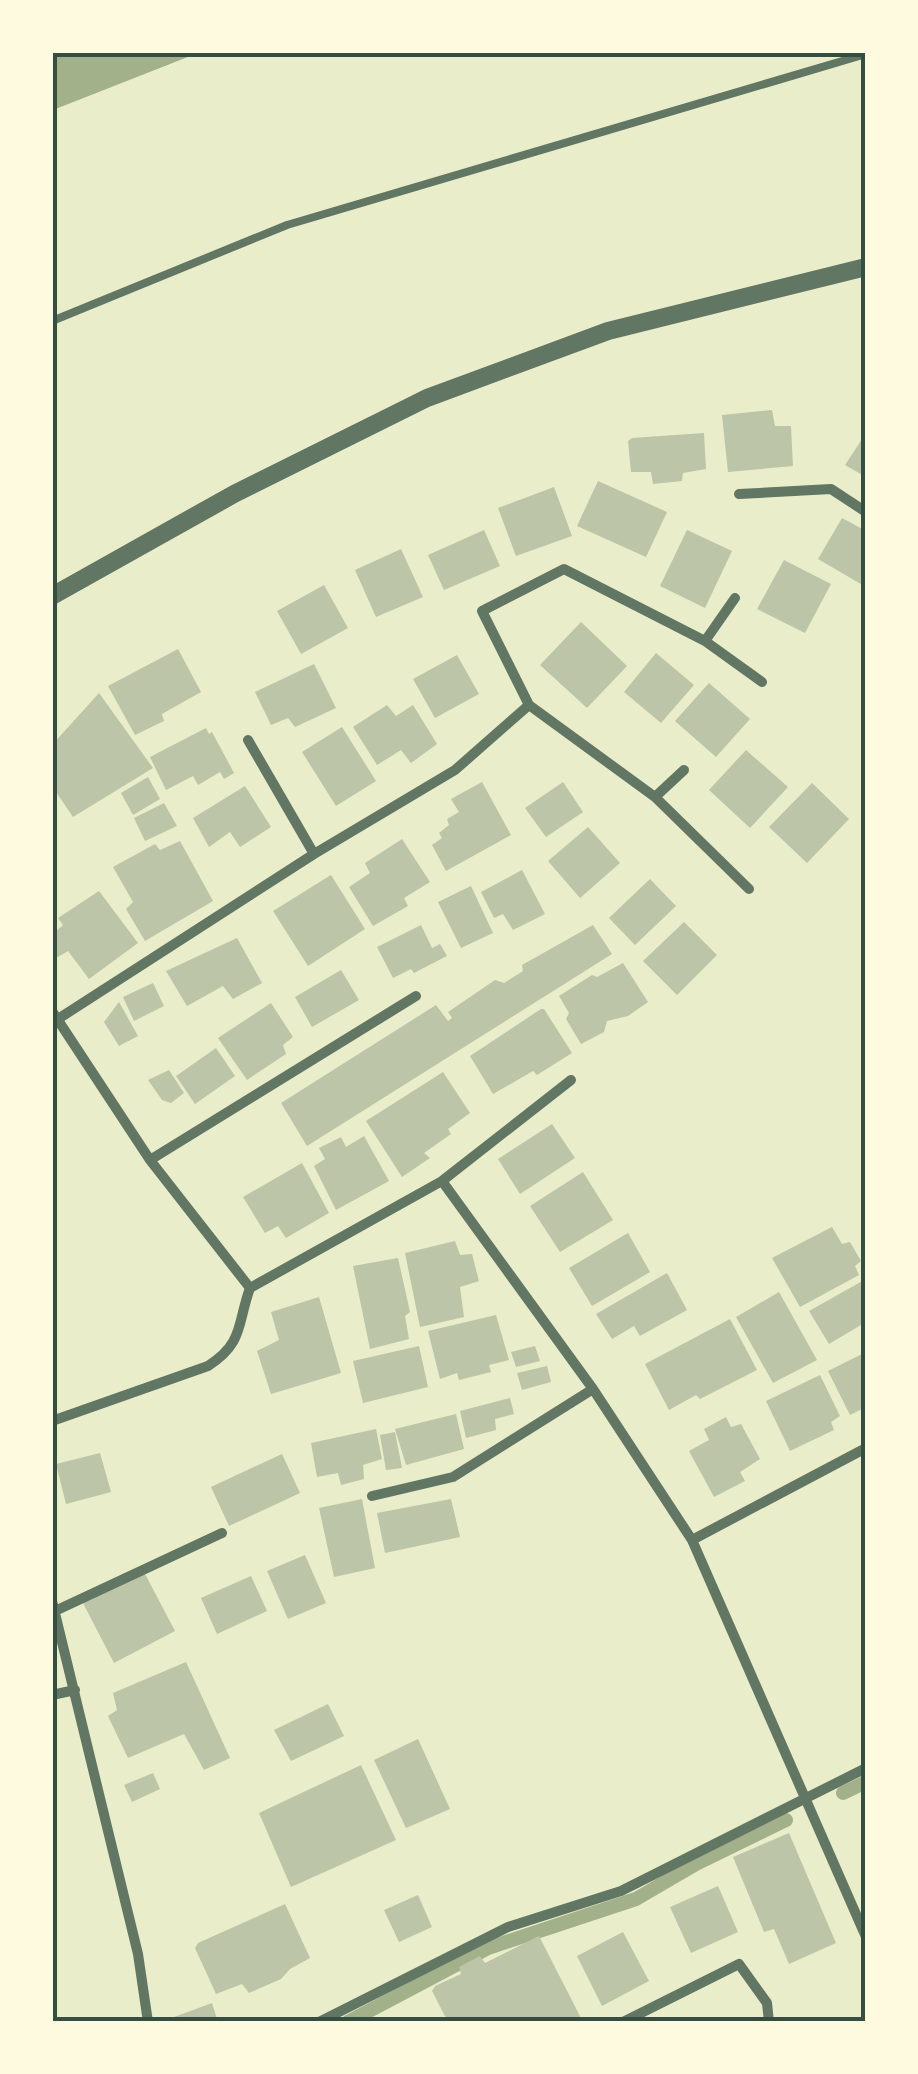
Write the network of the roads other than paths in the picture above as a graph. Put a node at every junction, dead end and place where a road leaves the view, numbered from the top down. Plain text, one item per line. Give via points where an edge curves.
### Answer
1 (866, 54) edge
2 (866, 267) edge
3 (52, 321) edge
4 (739, 494) dead end
5 (866, 512) edge
6 (52, 596) edge
7 (735, 598) dead end
8 (705, 641) junction
9 (762, 682) dead end
10 (529, 704) junction
11 (248, 740) dead end
12 (684, 770) dead end
13 (655, 797) junction
14 (314, 854) junction
15 (748, 890) dead end
16 (416, 996) dead end
17 (55, 1015) edge
18 (571, 1080) dead end
19 (150, 1160) junction
20 (442, 1181) junction
21 (250, 1288) junction
22 (594, 1389) junction
23 (52, 1421) edge
24 (866, 1448) edge
25 (372, 1496) dead end
26 (222, 1533) dead end
27 (692, 1540) junction
28 (54, 1606) edge
29 (75, 1690) junction
30 (52, 1696) edge
31 (866, 1768) edge
32 (806, 1796) junction
33 (866, 1937) edge
34 (338, 2012) junction
35 (349, 2021) edge
36 (148, 2022) edge
37 (319, 2022) edge
38 (623, 2022) edge
39 (769, 2022) edge

1 - 3 lane via 287,225
2 - 6 street via 608,331 427,398 234,494
4 - 5 street via 831,489
7 - 8 street
8 - 9 street
8 - 10 street via 564,569 482,611
10 - 13 street
10 - 14 street via 455,770
11 - 14 street
12 - 13 street
13 - 15 street
14 - 17 street
16 - 19 street
17 - 19 street
18 - 20 street
19 - 21 street
20 - 21 street
20 - 22 street
21 - 23 street via 240,1333 226,1354
22 - 25 street via 454,1477
22 - 27 street
24 - 27 street
26 - 28 street
27 - 32 street
28 - 29 street
29 - 30 street
29 - 36 street
31 - 32 street
32 - 33 street
32 - 34 street via 620,1891 508,1927
34 - 35 lane
34 - 37 street
38 - 39 street via 739,1964 767,2003

